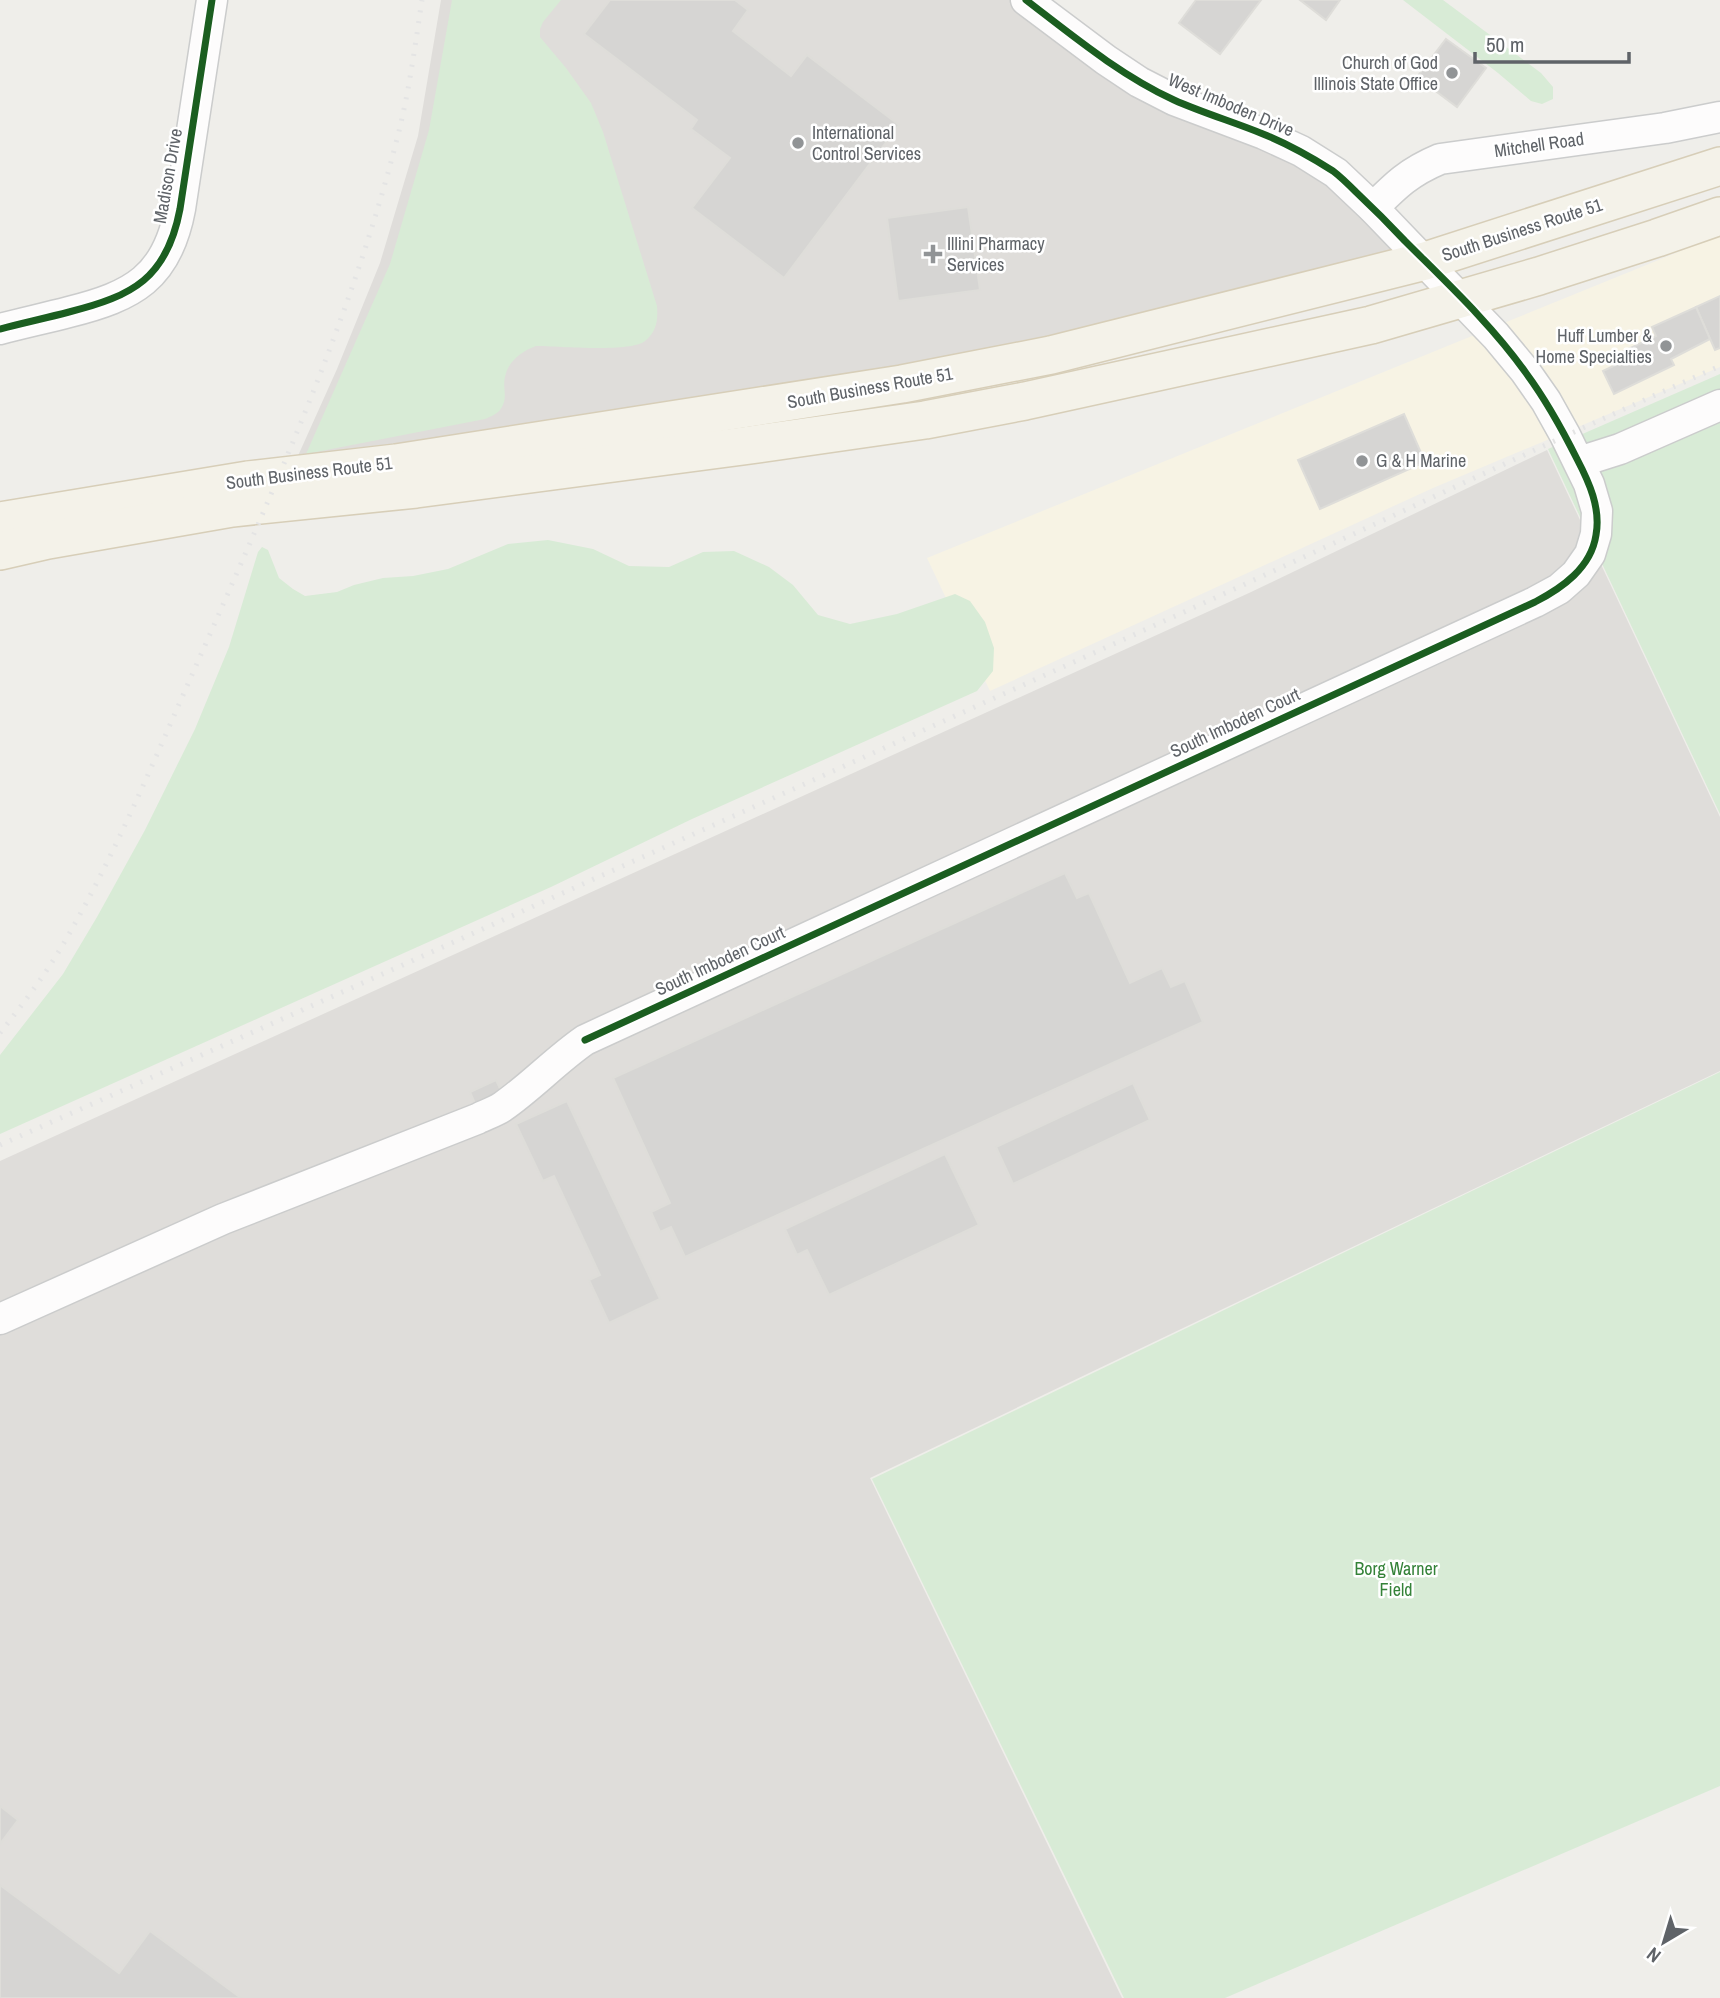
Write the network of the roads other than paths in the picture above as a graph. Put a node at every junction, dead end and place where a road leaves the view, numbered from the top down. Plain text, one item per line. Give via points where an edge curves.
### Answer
1 (212, 0) edge
2 (1026, 0) edge
3 (1720, 117) edge
4 (1720, 166) edge
5 (1373, 208) junction
6 (1720, 216) edge
7 (1443, 280) junction
8 (0, 329) edge
9 (1720, 405) edge
10 (1579, 462) junction
11 (0, 521) edge
12 (0, 551) edge
13 (0, 1319) edge

1 - 8 street, Madison Drive via 178,222 163,260 134,289 113,299
2 - 5 street, West Imboden Drive via 1139,82 1301,151 1336,173
3 - 5 street, Mitchell Road via 1440,159 1399,181
4 - 7 main road, South Business Route 51
5 - 7 street, West Imboden Drive
6 - 7 main road, South Business Route 51 via 1592,260
7 - 10 street, South Imboden Court via 1525,371
7 - 11 main road, South Business Route 51 via 902,384
7 - 12 main road, South Business Route 51 via 1371,325 925,420 416,489 232,508
9 - 10 street
10 - 13 street, South Imboden Court via 1597,511 1597,534 1576,574 1535,603 585,1040 500,1108 477,1119 223,1219

